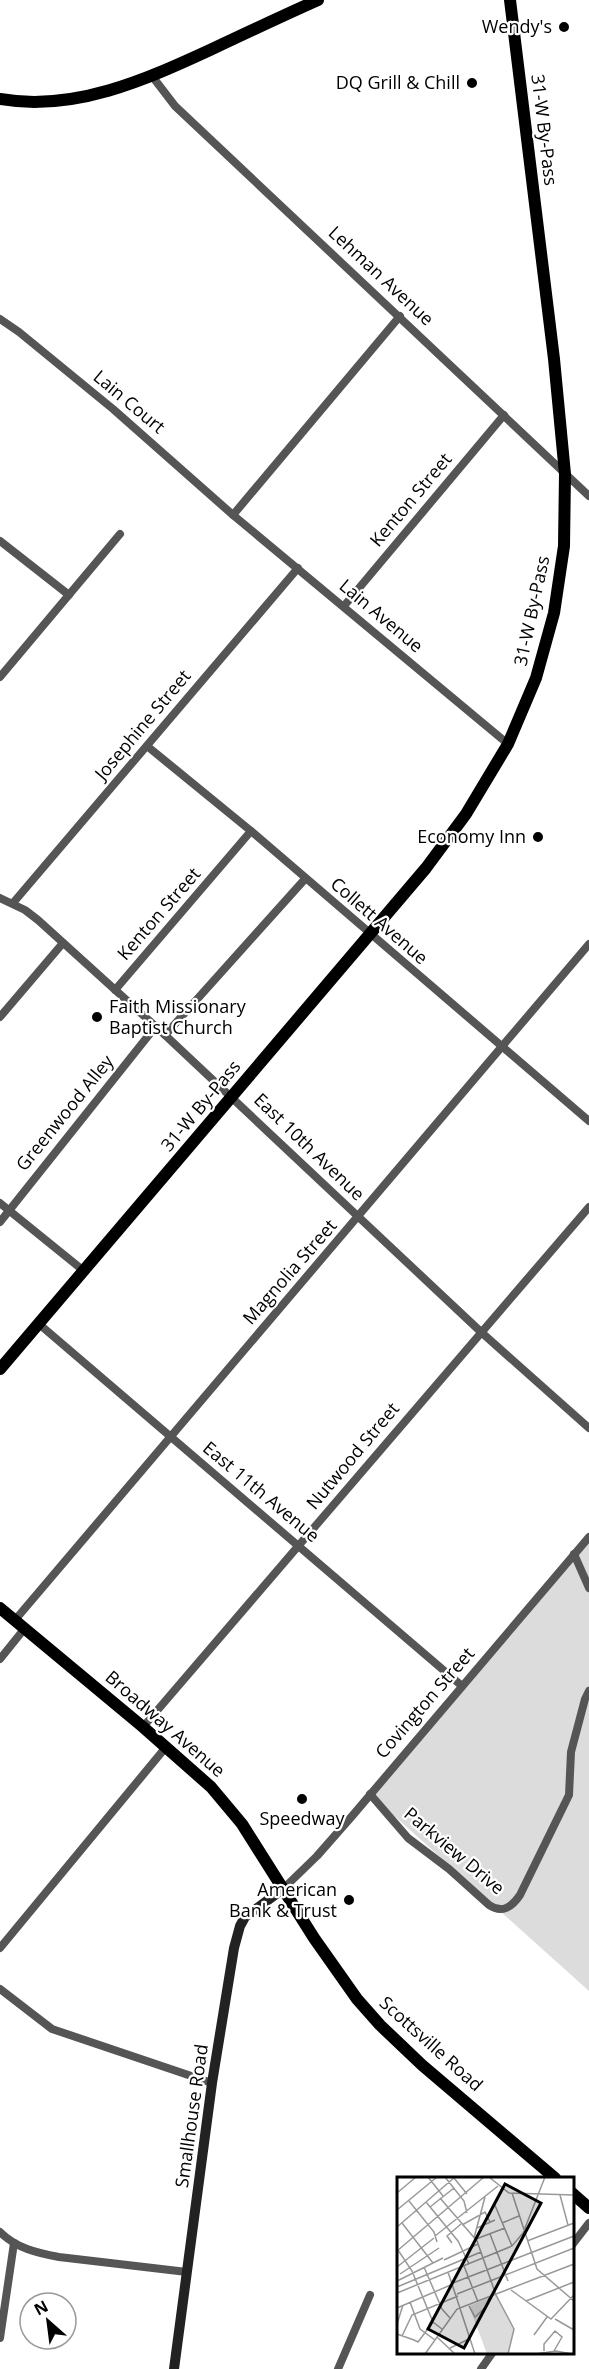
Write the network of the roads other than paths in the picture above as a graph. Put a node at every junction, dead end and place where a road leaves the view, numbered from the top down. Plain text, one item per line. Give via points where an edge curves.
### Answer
1 (318, 0) edge
2 (510, 0) edge
3 (152, 76) junction
4 (0, 99) edge
5 (400, 316) junction
6 (0, 319) edge
7 (504, 415) junction
8 (565, 474) junction
9 (589, 496) edge
10 (233, 515) junction
11 (120, 534) dead end
12 (0, 541) edge
13 (298, 568) junction
14 (69, 595) junction
15 (344, 606) junction
16 (0, 677) edge
17 (508, 744) junction
18 (147, 746) junction
19 (251, 831) junction
20 (305, 879) junction
21 (0, 898) edge
22 (13, 903) junction
23 (369, 934) junction
24 (63, 943) junction
25 (589, 944) edge
26 (115, 990) junction
27 (0, 1017) edge
28 (156, 1026) junction
29 (165, 1035) junction
30 (501, 1047) junction
31 (232, 1097) junction
32 (589, 1121) edge
33 (0, 1203) edge
34 (589, 1208) edge
35 (9, 1210) junction
36 (358, 1217) junction
37 (0, 1221) edge
38 (84, 1271) junction
39 (39, 1324) junction
40 (481, 1332) junction
41 (0, 1369) edge
42 (589, 1428) edge
43 (170, 1437) junction
44 (589, 1537) edge
45 (299, 1545) junction
46 (574, 1554) junction
47 (589, 1588) edge
48 (0, 1608) edge
49 (15, 1620) junction
50 (25, 1628) junction
51 (0, 1659) edge
52 (462, 1686) junction
53 (589, 1691) edge
54 (143, 1727) junction
55 (166, 1747) junction
56 (370, 1794) junction
57 (283, 1888) junction
58 (0, 1948) edge
59 (0, 1989) edge
60 (212, 2083) junction
61 (554, 2177) edge
62 (574, 2194) edge
63 (589, 2208) edge
64 (589, 2223) edge
65 (0, 2232) edge
66 (14, 2243) junction
67 (574, 2244) edge
68 (188, 2272) junction
69 (370, 2295) dead end
70 (0, 2338) edge
71 (492, 2354) edge
72 (174, 2369) edge
73 (338, 2369) edge
74 (481, 2369) edge

1 - 3 main road
2 - 8 main road, 31-W By-Pass
3 - 4 main road via 76,98
3 - 5 street, Lehman Avenue via 175,106
5 - 7 street, Lehman Avenue
5 - 10 street
6 - 10 street, Lain Court via 113,409
7 - 8 street, Lehman Avenue
7 - 15 street, Kenton Street
8 - 9 street, Lehman Avenue
8 - 17 main road, 31-W By-Pass via 564,546 554,613 536,678
10 - 13 street, Lain Avenue
11 - 14 street
12 - 14 street
13 - 15 street, Lain Avenue
13 - 18 street, Josephine Street
14 - 16 street
15 - 17 street, Lain Avenue
17 - 23 main road, 31-W By-Pass via 466,814
18 - 19 street, Collett Avenue
18 - 22 street, Josephine Street
19 - 20 street, Collett Avenue
19 - 26 street, Kenton Street
20 - 23 street, Collett Avenue
20 - 29 street
21 - 22 street, East 10th Avenue
22 - 24 street, East 10th Avenue
23 - 30 street, Collett Avenue
23 - 31 main road, 31-W By-Pass
24 - 26 street, East 10th Avenue
24 - 27 street
25 - 30 street, Magnolia Street
26 - 28 street, East 10th Avenue
28 - 29 street, East 10th Avenue
28 - 35 street, Greenwood Alley
29 - 31 street, East 10th Avenue
30 - 32 street, Collett Avenue
30 - 36 street, Magnolia Street
31 - 36 street, East 10th Avenue
31 - 38 main road, 31-W By-Pass
33 - 35 street
34 - 40 street, Nutwood Street
35 - 37 street, Greenwood Alley
35 - 38 street
36 - 40 street, East 10th Avenue
36 - 43 street, Magnolia Street
38 - 39 main road, 31-W By-Pass
39 - 41 main road, 31-W By-Pass
39 - 43 street, East 11th Avenue
40 - 42 street, East 10th Avenue
40 - 45 street, Nutwood Street
43 - 45 street, East 11th Avenue
43 - 49 street, Magnolia Street
44 - 46 street, Covington Street
45 - 52 street, East 11th Avenue
45 - 54 street, Nutwood Street
46 - 47 street
46 - 52 street, Covington Street
48 - 49 main road, Broadway Avenue
49 - 50 main road, Broadway Avenue
50 - 51 street
50 - 54 main road, Broadway Avenue
52 - 56 street, Covington Street
53 - 56 street, Parkview Drive via 571,1752 569,1795 520,1895 504,1909 489,1905 408,1838
54 - 55 main road, Broadway Avenue
55 - 57 main road, Broadway Avenue via 231,1810
55 - 58 street
56 - 57 street, Covington Street via 317,1856
57 - 60 street, Smallhouse Road via 245,1917 237,1936
57 - 61 main road, Scottsville Road via 339,1976 381,2025
59 - 60 street via 52,2029
60 - 68 street, Smallhouse Road
62 - 63 main road
64 - 67 street
65 - 66 street
66 - 68 street via 59,2257
66 - 70 street
68 - 72 street, Smallhouse Road
69 - 73 street
71 - 74 street

